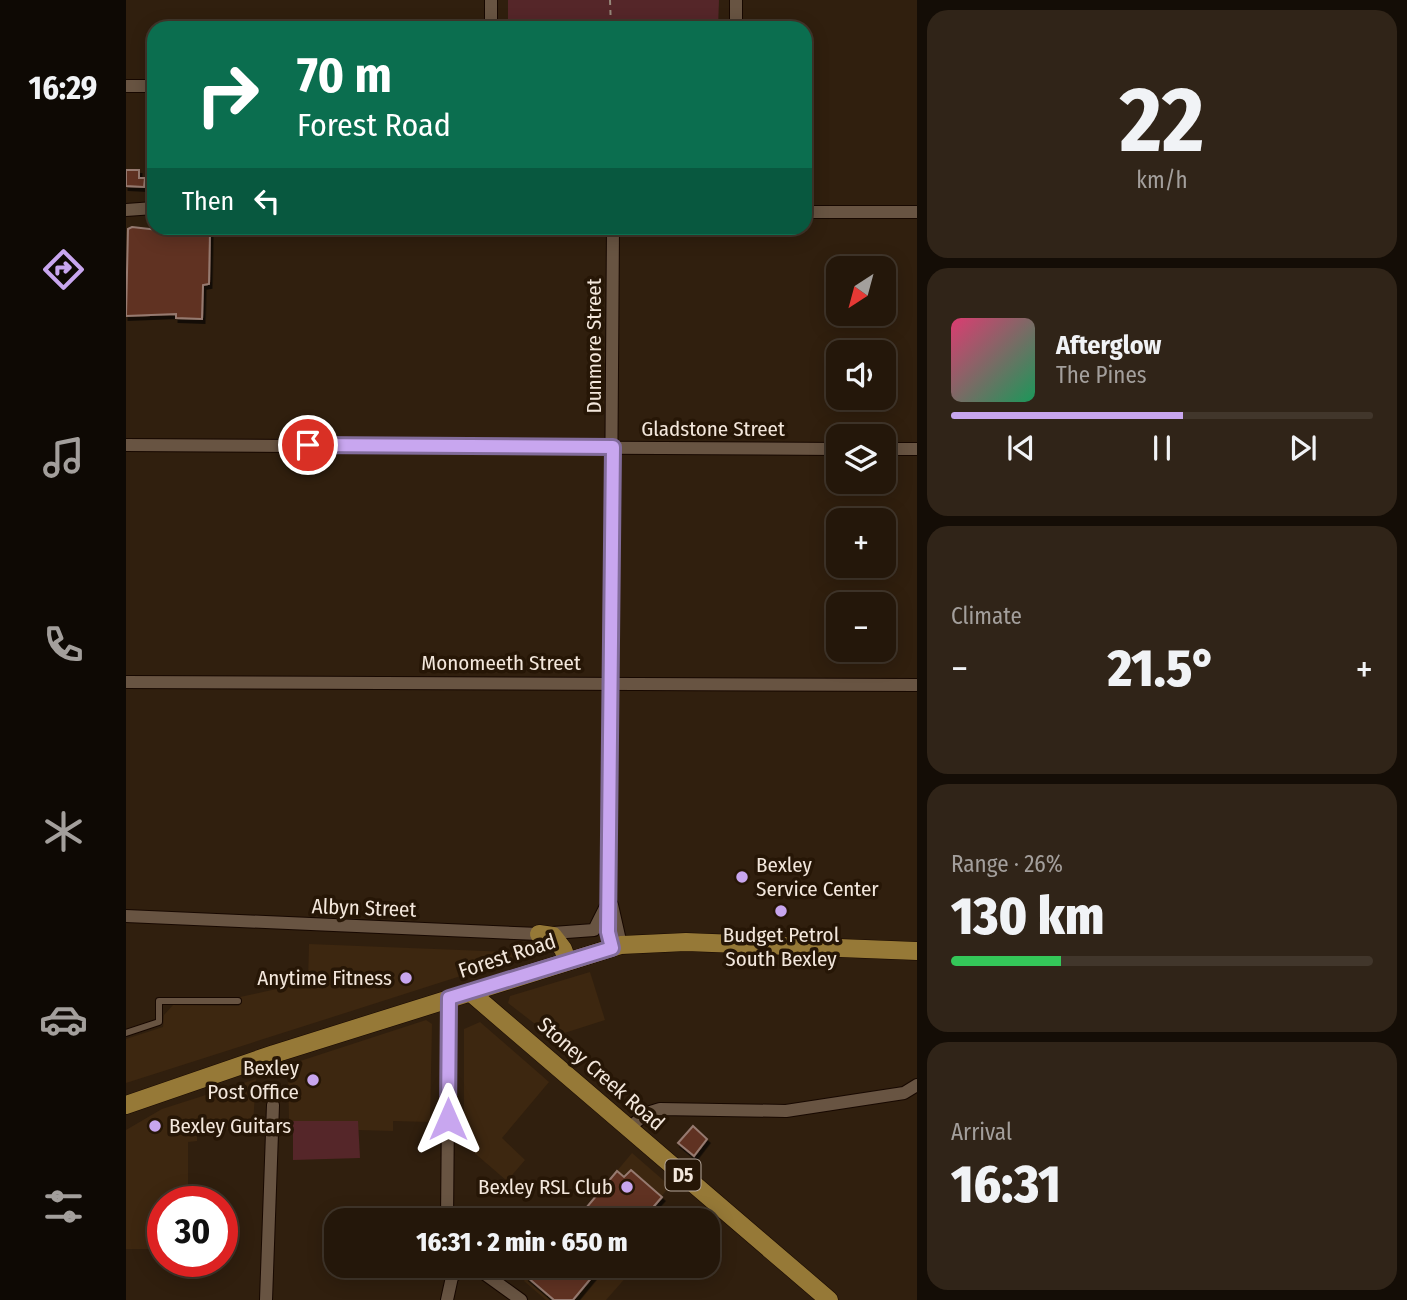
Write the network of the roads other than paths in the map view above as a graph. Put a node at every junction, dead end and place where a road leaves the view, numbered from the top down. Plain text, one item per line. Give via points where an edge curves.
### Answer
1 (491, 0) edge
2 (736, 0) edge
3 (491, 21) edge
4 (736, 21) edge
5 (126, 86) edge
6 (147, 86) edge
7 (147, 208) edge
8 (128, 209) edge
9 (812, 212) edge
10 (917, 212) edge
11 (613, 235) edge
12 (126, 445) edge
13 (613, 447) junction
14 (826, 449) edge
15 (896, 449) edge
16 (917, 449) edge
17 (126, 682) edge
18 (612, 682) junction
19 (917, 685) edge
20 (610, 884) junction
21 (128, 917) edge
22 (594, 930) joint
23 (539, 934) junction
24 (616, 946) junction
25 (917, 951) edge
26 (561, 962) junction
27 (470, 992) junction
28 (449, 998) junction
29 (238, 1001) dead end
30 (126, 1033) edge
31 (917, 1085) edge
32 (126, 1105) edge
33 (272, 1105) dead end
34 (629, 1128) junction
35 (447, 1208) edge
36 (447, 1278) edge
37 (497, 1278) edge
38 (507, 1288) junction
39 (266, 1300) edge
40 (447, 1300) edge
41 (521, 1300) edge
42 (829, 1300) edge

1 - 3 street
2 - 4 street
5 - 6 street
7 - 8 street
9 - 10 street
11 - 13 street, Dunmore Street
12 - 13 street, Gladstone Street
13 - 14 street, Gladstone Street
13 - 18 street, Dunmore Street
15 - 16 street
17 - 18 street, Monomeeth Street
18 - 19 street, Monomeeth Street
18 - 20 street, Dunmore Street
20 - 22 street, Dunmore Street via 602,919
20 - 24 street, Dunmore Street
21 - 23 street, Albyn Street
22 - 23 street, Albyn Street
23 - 26 main road
24 - 25 main road, Forest Road via 686,942
24 - 26 main road, Forest Road
26 - 27 main road, Forest Road
27 - 28 main road, Forest Road
27 - 34 main road, Stoney Creek Road / D5
28 - 32 main road, Forest Road
28 - 35 street
29 - 30 lane via 159,1001 159,1022
31 - 34 street via 904,1093 786,1111 660,1109
33 - 39 street
34 - 42 main road, Stoney Creek Road / D5
36 - 40 street
37 - 38 street
38 - 40 street via 467,1265 452,1277
38 - 41 street

